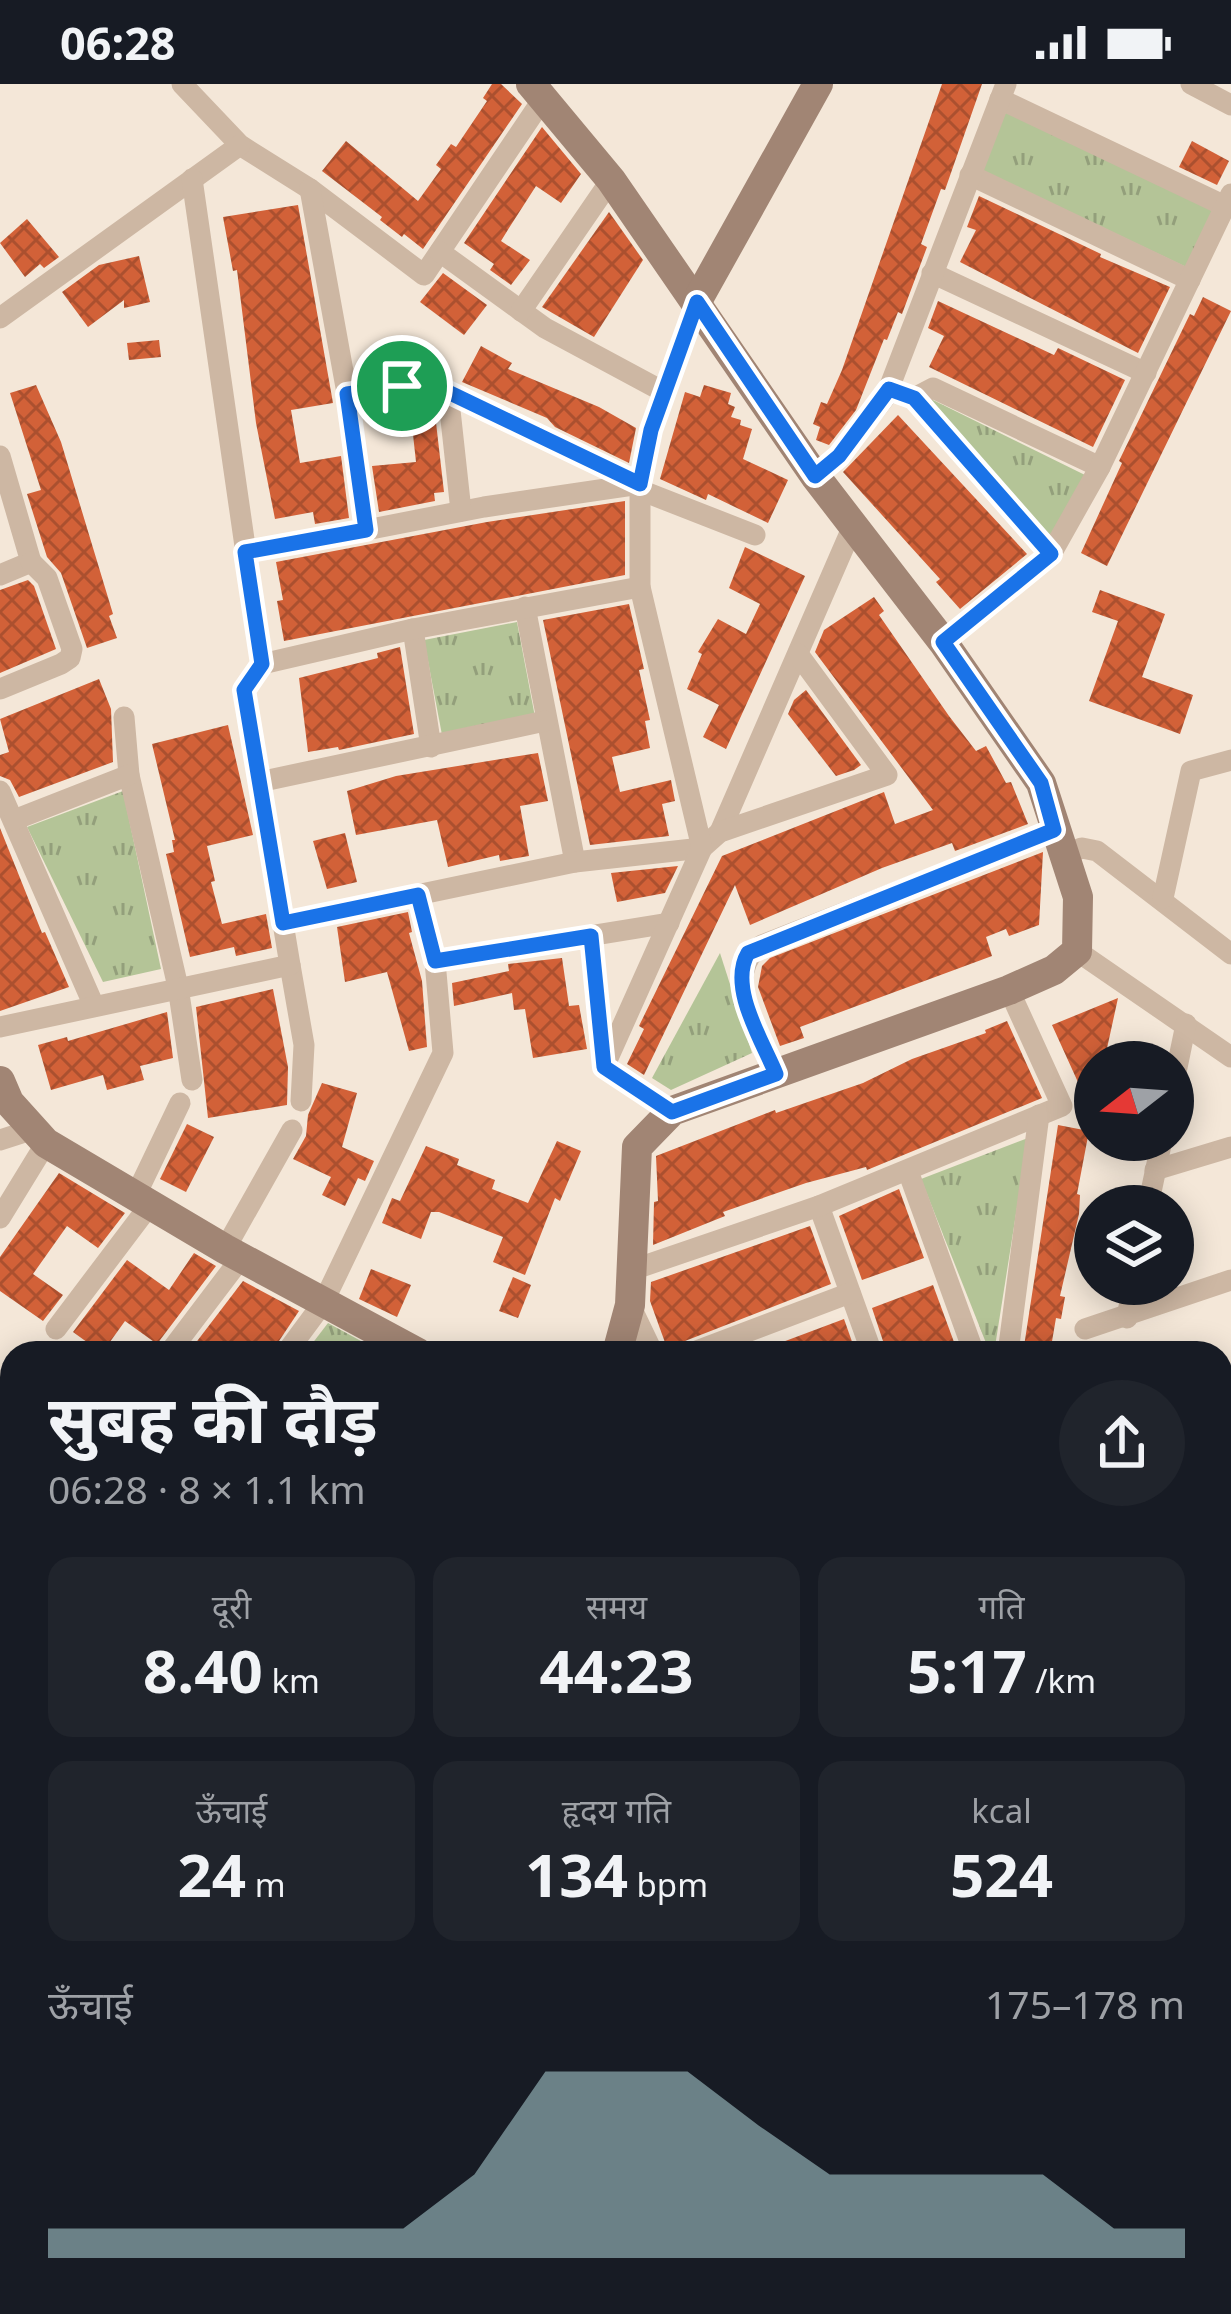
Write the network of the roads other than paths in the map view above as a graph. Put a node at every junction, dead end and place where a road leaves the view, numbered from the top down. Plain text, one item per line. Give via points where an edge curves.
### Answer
1 (182, 84) edge
2 (818, 84) edge
3 (1191, 84) edge
4 (537, 91) edge
5 (1003, 92) edge
6 (1231, 105) edge
7 (240, 146) junction
8 (970, 175) junction
9 (192, 179) junction
10 (611, 180) junction
11 (310, 189) junction
12 (1228, 200) edge
13 (440, 252) junction
14 (932, 273) junction
15 (1190, 280) junction
16 (697, 302) junction
17 (521, 311) junction
18 (0, 318) edge
19 (1146, 373) junction
20 (889, 389) junction
21 (448, 392) junction
22 (664, 392) junction
23 (347, 394) junction
24 (914, 398) junction
25 (0, 456) edge
26 (1100, 467) junction
27 (815, 476) junction
28 (640, 487) junction
29 (460, 512) junction
30 (854, 526) junction
31 (366, 530) junction
32 (755, 535) dead end
33 (245, 552) junction
34 (1051, 554) junction
35 (32, 562) junction
36 (0, 575) edge
37 (640, 587) junction
38 (526, 607) junction
39 (413, 629) junction
40 (943, 642) junction
41 (798, 654) junction
42 (262, 664) junction
43 (0, 689) edge
44 (124, 717) dead end
45 (545, 722) junction
46 (430, 747) junction
47 (1231, 760) edge
48 (128, 775) junction
49 (259, 782) junction
50 (0, 791) edge
51 (14, 820) junction
52 (720, 832) junction
53 (1060, 842) junction
54 (702, 848) junction
55 (575, 862) junction
56 (418, 895) junction
57 (1163, 898) junction
58 (669, 922) junction
59 (283, 923) junction
60 (591, 936) junction
61 (1077, 951) junction
62 (1231, 954) edge
63 (435, 961) junction
64 (290, 965) junction
65 (178, 987) junction
66 (1009, 990) junction
67 (94, 1006) junction
68 (1186, 1024) junction
69 (0, 1027) edge
70 (1182, 1041) edge
71 (1231, 1057) edge
72 (604, 1067) junction
73 (776, 1074) junction
74 (192, 1080) dead end
75 (0, 1081) edge
76 (301, 1101) dead end
77 (180, 1103) dead end
78 (672, 1112) junction
79 (1039, 1115) junction
80 (292, 1130) dead end
81 (38, 1136) junction
82 (0, 1140) edge
83 (1231, 1147) edge
84 (1158, 1161) edge
85 (1156, 1170) junction
86 (908, 1171) junction
87 (1153, 1185) edge
88 (142, 1202) junction
89 (819, 1206) junction
90 (0, 1218) edge
91 (233, 1254) junction
92 (632, 1270) junction
93 (1231, 1280) edge
94 (850, 1292) junction
95 (323, 1303) junction
96 (630, 1305) junction
97 (1129, 1305) edge
98 (1126, 1318) junction
99 (1084, 1329) dead end
100 (56, 1330) dead end
101 (177, 1341) edge
102 (295, 1341) edge
103 (395, 1341) edge
104 (620, 1341) edge
105 (647, 1341) edge
106 (722, 1341) edge
107 (868, 1341) edge
108 (970, 1341) edge
109 (1010, 1341) edge

1 - 7 street
2 - 16 street
3 - 6 street
4 - 10 street
4 - 13 street
5 - 8 street
5 - 12 street
7 - 9 street
7 - 11 street
8 - 14 street
8 - 15 street
9 - 18 street
9 - 33 street
10 - 16 street
10 - 17 street
11 - 13 street via 424,275
11 - 23 street
12 - 15 street
13 - 17 street
14 - 19 street
14 - 20 street
15 - 19 street
16 - 22 street
16 - 27 street
17 - 22 street
19 - 26 street
20 - 24 street
20 - 27 street
21 - 23 street via 402,386
21 - 28 street
21 - 29 street
22 - 28 street
23 - 31 street
24 - 26 street via 933,388
24 - 34 street
25 - 35 street
26 - 34 street
27 - 30 street
28 - 29 street
28 - 32 street
28 - 37 street
29 - 31 street
30 - 40 street
30 - 41 street
31 - 33 street
33 - 42 street
34 - 40 street
35 - 36 street
35 - 43 street via 47,578 70,658
37 - 38 street
37 - 54 street
38 - 39 street
38 - 45 street
39 - 42 street
39 - 46 street
40 - 53 street via 1041,783
41 - 52 street
41 - 52 street via 887,776
42 - 49 street via 244,690
44 - 48 street
45 - 46 street
45 - 55 street
46 - 49 street
47 - 57 street via 1191,772
48 - 51 street
48 - 65 street
49 - 59 street
50 - 51 street
51 - 67 street
52 - 54 street
53 - 57 street via 1097,851
53 - 61 street via 1078,897
53 - 73 street via 748,953 740,984
54 - 55 street
54 - 58 street
55 - 56 street
56 - 59 street
56 - 63 street
57 - 62 street
58 - 60 street
58 - 72 street
59 - 64 street
60 - 63 street
60 - 72 street
61 - 66 street
61 - 68 street
63 - 95 street via 443,1053
64 - 65 street
64 - 76 street via 304,1045
65 - 67 street
65 - 74 street
66 - 73 street
66 - 79 street via 1062,1106
67 - 69 street
68 - 70 street
68 - 71 street
72 - 78 street
73 - 78 street
75 - 81 street
77 - 88 street
78 - 92 street via 637,1147
79 - 86 street
79 - 109 street
80 - 91 street
81 - 82 street
81 - 88 street
81 - 90 street
83 - 85 street
84 - 85 street
85 - 87 street
86 - 89 street
86 - 108 street
88 - 91 street
88 - 100 street
89 - 92 street
89 - 94 street
91 - 95 street
91 - 101 street
92 - 96 street
93 - 98 street
94 - 106 street
94 - 107 street
95 - 102 street
95 - 103 street
96 - 104 street
96 - 105 street
97 - 98 street
98 - 99 street

